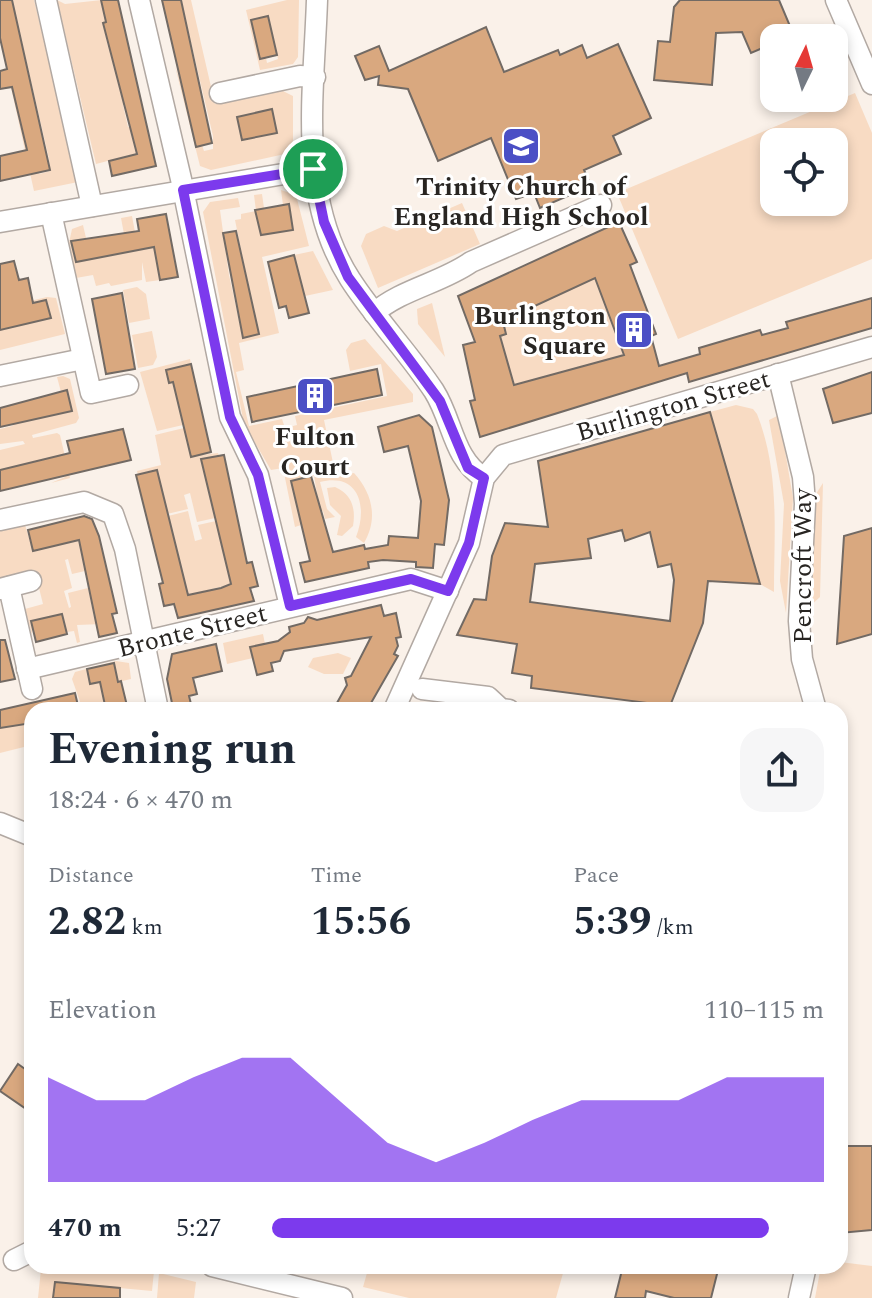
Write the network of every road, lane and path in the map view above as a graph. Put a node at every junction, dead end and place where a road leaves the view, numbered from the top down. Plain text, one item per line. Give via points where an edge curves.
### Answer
1 (46, 0) edge
2 (139, 0) edge
3 (317, 0) edge
4 (836, 0) edge
5 (315, 77) junction
6 (872, 84) edge
7 (220, 93) dead end
8 (313, 169) junction
9 (183, 190) junction
10 (601, 205) dead end
11 (92, 206) junction
12 (51, 213) junction
13 (0, 222) edge
14 (374, 313) junction
15 (872, 347) edge
16 (83, 359) junction
17 (778, 374) junction
18 (0, 376) edge
19 (128, 385) dead end
20 (484, 478) junction
21 (0, 520) edge
22 (31, 581) dead end
23 (5, 588) edge
24 (448, 591) junction
25 (290, 606) junction
26 (144, 641) junction
27 (27, 669) junction
28 (32, 689) dead end
29 (422, 689) dead end
30 (156, 702) edge
31 (398, 702) edge
32 (493, 702) edge
33 (814, 702) edge
34 (0, 823) edge
35 (24, 833) edge
36 (244, 1274) edge
37 (804, 1274) edge
38 (342, 1298) edge
39 (799, 1298) edge

1 - 11 street
2 - 9 street
3 - 5 street
4 - 6 street
5 - 7 street
5 - 8 street
8 - 9 street
8 - 14 street via 331,241
9 - 11 street
9 - 25 street via 230,417 258,475
10 - 14 street via 471,262
11 - 12 street
12 - 13 street
12 - 16 street
14 - 20 street via 440,401 468,468
15 - 17 street, Burlington Street
16 - 18 street
16 - 19 street via 91,393
17 - 20 street, Burlington Street via 512,451
17 - 33 street, Pencroft Way via 803,477 799,621
20 - 24 street via 469,543
21 - 26 street via 72,503 109,509 119,524
22 - 23 street
23 - 27 street
24 - 25 street, Bronte Street via 411,579
24 - 31 street
25 - 26 street, Bronte Street
26 - 27 street, Bronte Street
26 - 30 street
27 - 28 street
29 - 32 street
34 - 35 street
36 - 38 street
37 - 39 street

